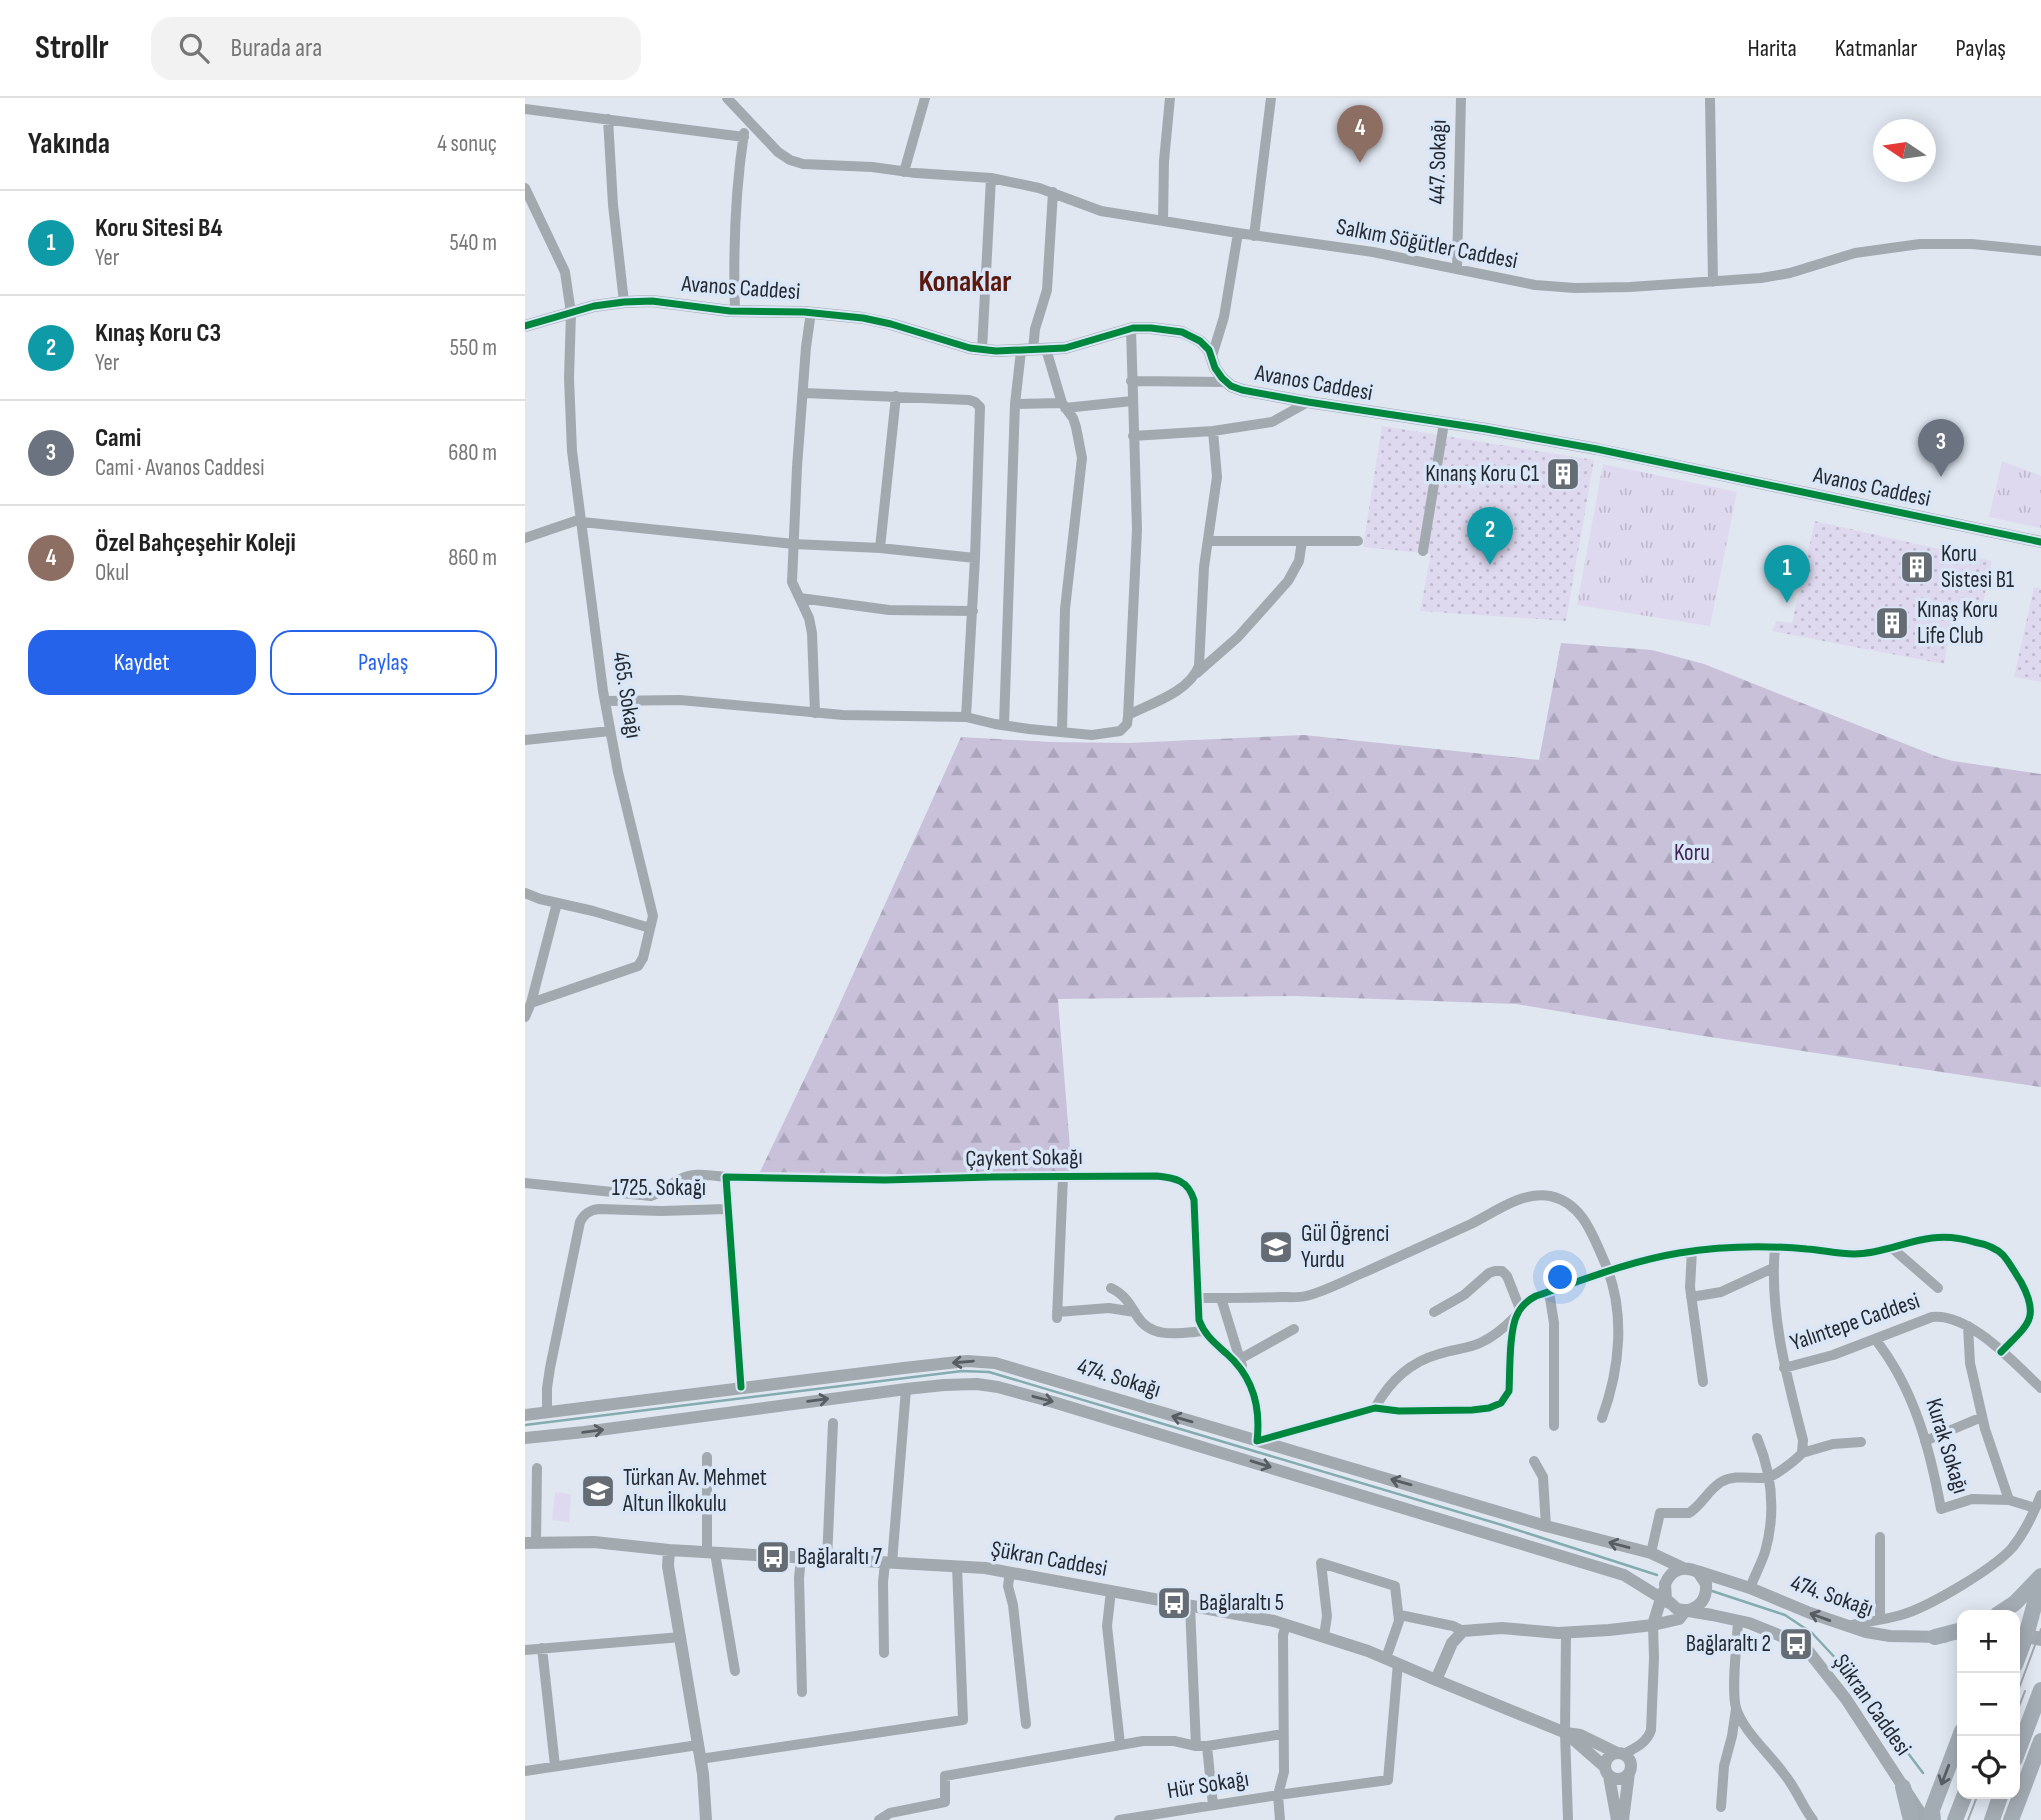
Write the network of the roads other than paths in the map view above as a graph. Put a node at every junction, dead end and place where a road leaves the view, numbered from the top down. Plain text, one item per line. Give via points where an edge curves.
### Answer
1 (727, 98) edge
2 (925, 98) edge
3 (1170, 98) edge
4 (1271, 98) edge
5 (1461, 98) edge
6 (1710, 98) edge
7 (525, 109) edge
8 (608, 119) junction
9 (747, 120) junction
10 (744, 137) junction
11 (904, 172) junction
12 (991, 178) junction
13 (525, 188) edge
14 (1053, 192) junction
15 (1163, 221) junction
16 (1238, 233) junction
17 (1254, 236) junction
18 (2041, 251) edge
19 (1457, 269) junction
20 (1713, 282) junction
21 (624, 302) junction
22 (735, 312) junction
23 (811, 312) junction
24 (572, 313) junction
25 (525, 326) edge
26 (1131, 329) junction
27 (982, 350) junction
28 (1033, 350) junction
29 (1212, 356) junction
30 (1131, 381) junction
31 (1226, 382) junction
32 (804, 394) junction
33 (896, 396) junction
34 (1132, 401) junction
35 (1308, 402) junction
36 (1015, 404) junction
37 (1063, 406) junction
38 (1444, 423) junction
39 (1213, 431) junction
40 (1133, 436) junction
41 (582, 520) junction
42 (525, 538) edge
43 (1208, 541) junction
44 (1303, 541) junction
45 (1358, 541) dead end
46 (2041, 542) edge
47 (794, 544) junction
48 (880, 548) junction
49 (1423, 551) dead end
50 (975, 558) junction
51 (800, 598) junction
52 (973, 611) junction
53 (1195, 675) junction
54 (605, 701) junction
55 (815, 713) junction
56 (1128, 715) junction
57 (966, 717) junction
58 (1004, 725) junction
59 (610, 731) junction
60 (1062, 731) junction
61 (525, 740) edge
62 (525, 893) edge
63 (557, 903) junction
64 (650, 928) junction
65 (531, 1003) junction
66 (525, 1017) edge
67 (726, 1177) junction
68 (1063, 1177) junction
69 (525, 1183) edge
70 (727, 1209) junction
71 (1775, 1247) junction
72 (1892, 1248) junction
73 (1692, 1251) junction
74 (1773, 1268) junction
75 (1608, 1271) junction
76 (1111, 1288) dead end
77 (1938, 1288) dead end
78 (1549, 1292) junction
79 (1691, 1297) junction
80 (1198, 1298) junction
81 (1221, 1298) junction
82 (1135, 1312) junction
83 (1434, 1312) dead end
84 (1518, 1313) junction
85 (1968, 1326) junction
86 (1294, 1329) dead end
87 (1204, 1331) junction
88 (1875, 1339) junction
89 (2001, 1352) junction
90 (1240, 1359) junction
91 (1784, 1367) junction
92 (1244, 1373) junction
93 (905, 1378) junction
94 (1703, 1382) dead end
95 (741, 1387) junction
96 (2041, 1388) edge
97 (1375, 1408) junction
98 (547, 1412) junction
99 (525, 1415) edge
100 (1982, 1417) junction
101 (1602, 1418) dead end
102 (833, 1423) dead end
103 (1554, 1426) dead end
104 (525, 1438) edge
105 (1757, 1438) dead end
106 (1258, 1441) junction
107 (1925, 1441) junction
108 (1861, 1442) dead end
109 (1802, 1453) junction
110 (707, 1457) dead end
111 (1534, 1461) dead end
112 (537, 1468) dead end
113 (1769, 1478) junction
114 (2041, 1495) edge
115 (2009, 1500) junction
116 (2035, 1508) junction
117 (531, 1512) edge
118 (1546, 1526) junction
119 (1880, 1538) dead end
120 (530, 1543) edge
121 (669, 1550) junction
122 (711, 1552) junction
123 (1651, 1553) junction
124 (800, 1558) junction
125 (827, 1560) junction
126 (889, 1563) junction
127 (957, 1566) junction
128 (1688, 1569) junction
129 (1010, 1572) junction
130 (2041, 1578) edge
131 (1751, 1588) junction
132 (1111, 1591) junction
133 (1665, 1597) junction
134 (1189, 1606) junction
135 (1687, 1610) junction
136 (2004, 1610) edge
137 (2020, 1610) edge
138 (1400, 1615) junction
139 (1880, 1619) junction
140 (1738, 1620) junction
141 (1286, 1625) junction
142 (1653, 1625) junction
143 (1847, 1626) junction
144 (1463, 1631) junction
145 (1957, 1631) edge
146 (1566, 1633) junction
147 (1324, 1636) junction
148 (681, 1637) junction
149 (1935, 1637) junction
150 (1957, 1637) edge
151 (2027, 1637) edge
152 (542, 1648) junction
153 (525, 1650) edge
154 (884, 1653) dead end
155 (2020, 1653) edge
156 (1392, 1661) junction
157 (735, 1671) dead end
158 (1436, 1680) junction
159 (2041, 1690) edge
160 (802, 1692) dead end
161 (1736, 1709) junction
162 (1026, 1724) dead end
163 (1566, 1733) junction
164 (1283, 1734) junction
165 (1960, 1736) edge
166 (2041, 1741) edge
167 (1120, 1744) junction
168 (698, 1745) junction
169 (1202, 1746) junction
170 (2020, 1746) edge
171 (1621, 1754) junction
172 (700, 1759) junction
173 (555, 1766) junction
174 (525, 1771) edge
175 (1607, 1771) junction
176 (1629, 1773) junction
177 (1903, 1787) junction
178 (1278, 1795) junction
179 (1963, 1799) edge
180 (1999, 1799) edge
181 (1213, 1805) junction
182 (1721, 1807) dead end
183 (1809, 1818) edge
184 (706, 1820) edge
185 (879, 1820) edge
186 (1119, 1820) edge
187 (1280, 1820) edge
188 (1568, 1820) edge
189 (1618, 1820) edge
190 (1623, 1820) edge
191 (1911, 1820) edge
192 (1925, 1820) edge
193 (1933, 1820) edge
194 (1955, 1820) edge
195 (1992, 1820) edge
196 (2011, 1820) edge

1 - 9 street
2 - 11 street
3 - 15 street
4 - 17 street
5 - 19 street, 447. Sokağı
6 - 20 street
7 - 8 street
8 - 10 street
8 - 21 street
9 - 10 street
9 - 11 street, Salkım Söğütler Caddesi via 790,160 809,166
10 - 22 street via 734,232
11 - 12 street, Salkım Söğütler Caddesi
12 - 14 street, Salkım Söğütler Caddesi
12 - 27 street
13 - 24 street, 465. Sokağı via 565,272
14 - 15 street, Salkım Söğütler Caddesi via 1101,211
14 - 28 street via 1047,290
15 - 16 street, Salkım Söğütler Caddesi
16 - 17 street, Salkım Söğütler Caddesi
16 - 29 street
17 - 19 street, Salkım Söğütler Caddesi
18 - 20 street, Salkım Söğütler Caddesi via 1958,243 1896,246 1776,276
19 - 20 street, Salkım Söğütler Caddesi via 1557,287
21 - 22 street, Avanos Caddesi via 664,302
21 - 24 street, Avanos Caddesi
22 - 23 street, Avanos Caddesi
23 - 27 street, Avanos Caddesi via 877,321
23 - 32 street
24 - 25 street, Avanos Caddesi
24 - 41 street, 465. Sokağı via 570,431
26 - 28 street, Avanos Caddesi via 1065,348
26 - 29 street, Avanos Caddesi via 1182,332 1200,341
26 - 30 street
27 - 28 street, Avanos Caddesi
28 - 36 street
28 - 37 street
29 - 31 street, Avanos Caddesi
30 - 31 street
30 - 34 street
31 - 35 street, Avanos Caddesi via 1243,390
32 - 33 street
32 - 47 street
33 - 48 street
33 - 50 street via 969,400 980,407
34 - 37 street
34 - 40 street
35 - 38 street, Avanos Caddesi
35 - 39 street via 1272,422
36 - 37 street
36 - 58 street
37 - 60 street via 1073,418 1082,458 1065,609
38 - 46 street, Avanos Caddesi via 1597,449
38 - 49 street
39 - 40 street
39 - 43 street via 1217,477
40 - 56 street via 1136,541
41 - 42 street
41 - 47 street
41 - 54 street, 465. Sokağı
43 - 44 street
43 - 53 street via 1201,660
44 - 45 street
44 - 53 street via 1288,581 1238,637
47 - 48 street
47 - 51 street via 792,582
48 - 50 street
50 - 52 street
51 - 52 street via 889,610
51 - 55 street via 813,633
52 - 57 street
53 - 56 street via 1174,693
54 - 55 street via 680,700
54 - 59 street, 465. Sokağı
55 - 57 street
56 - 60 street via 1125,727 1117,732
57 - 58 street
58 - 60 street
59 - 61 street
59 - 64 street, 465. Sokağı via 653,916
62 - 63 street
63 - 64 street
63 - 65 street
64 - 65 street, 465. Sokağı via 638,966
65 - 66 street
67 - 68 street, Çaykent Sokağı via 885,1181
67 - 69 street, Çaykent Sokağı via 694,1174 650,1196
67 - 70 street
68 - 80 street, Çaykent Sokağı via 1157,1176 1185,1183 1194,1200
68 - 82 street via 1057,1315 1109,1308
70 - 95 street
70 - 98 street, 1725. Sokağı via 599,1209 585,1215 548,1378
71 - 72 street via 1852,1254
71 - 73 street
71 - 74 street
72 - 77 street
72 - 89 street via 1951,1237 1987,1245 2002,1255 2029,1294 2033,1311 2031,1321
73 - 75 street
73 - 79 street
74 - 79 street via 1721,1292
74 - 91 street
75 - 78 street
75 - 81 street via 1593,1234 1575,1209 1558,1199 1535,1196 1304,1297
75 - 101 street via 1618,1343
76 - 82 street
78 - 84 street via 1531,1299
78 - 103 street via 1554,1323
79 - 94 street
80 - 81 street
80 - 87 street, Çaykent Sokağı
81 - 90 street
82 - 87 street via 1146,1326 1160,1333
83 - 84 street via 1495,1270 1507,1276
84 - 97 street via 1480,1343 1436,1354 1411,1367 1387,1388
84 - 97 street via 1509,1391 1497,1405 1472,1410
85 - 88 street, Yalıntepe Caddesi via 1932,1317
85 - 89 street, Yalıntepe Caddesi
85 - 100 street via 1970,1363
86 - 90 street
87 - 92 street
88 - 91 street, Yalıntepe Caddesi
88 - 107 street, Kurak Sokağı via 1907,1390
89 - 96 street, Yalıntepe Caddesi
90 - 92 street
91 - 109 street via 1803,1440
92 - 106 street via 1258,1408
93 - 95 street, 474. Sokağı
104 -> 93 street, 474. Sokağı
106 -> 93 street, 474. Sokağı via 995,1363 967,1362
93 - 126 street
93 -> 133 street, 474. Sokağı via 998,1387 1042,1399 1624,1575
95 - 98 street, 474. Sokağı
97 - 106 street
98 - 99 street, 474. Sokağı
100 - 107 street
100 - 115 street
102 - 125 street
105 - 113 street
118 -> 106 street, 474. Sokağı
107 - 115 street, Kurak Sokağı via 1941,1509 1972,1499
108 - 109 street
109 - 113 street
110 - 122 street
111 - 118 street via 1543,1477
112 - 117 street
113 - 123 street via 1729,1479 1689,1513 1660,1513
113 - 131 street via 1769,1536
114 - 116 street
115 - 116 street
116 - 139 street via 2018,1540 1995,1563 1921,1607
117 - 120 street
123 -> 118 street, 474. Sokağı
119 - 139 street
120 - 121 street, Şükran Caddesi via 594,1542
121 - 122 street, Şükran Caddesi
121 - 148 street
122 - 124 street, Şükran Caddesi
122 - 157 street
123 - 128 street, 474. Sokağı
124 - 125 street, Şükran Caddesi
124 - 160 street
125 - 126 street, Şükran Caddesi
126 - 127 street, Şükran Caddesi
126 - 154 street via 883,1582
127 - 129 street, Şükran Caddesi
127 - 172 street via 963,1720
128 - 131 street, 474. Sokağı
128 - 133 street via 1670,1575
128 - 135 street via 1702,1575 1707,1590 1701,1604
129 - 132 street, Şükran Caddesi
129 - 162 street
130 - 136 main road
130 - 137 main road
130 - 151 main road
143 -> 131 street, 474. Sokağı
132 - 134 street, Şükran Caddesi
132 - 167 street via 1107,1626
133 - 135 street via 1677,1609
133 - 142 street
134 - 141 street, Şükran Caddesi
134 - 169 street
135 - 140 street, Şükran Caddesi
135 - 142 street via 1679,1619
138 - 144 street
138 - 147 street via 1395,1586 1321,1563 1327,1616
138 - 156 street
139 - 143 street
140 - 161 street
140 - 177 street, Şükran Caddesi via 1809,1652 1846,1699
141 - 147 street, Şükran Caddesi
141 - 164 street
142 - 146 street
142 - 171 street via 1651,1731 1649,1738
143 - 149 street, 474. Sokağı via 1890,1636
144 - 146 street via 1502,1628
144 - 158 street via 1452,1643
145 - 149 main road
146 - 163 street
147 - 156 street, Şükran Caddesi
148 - 152 street
148 - 168 street
149 - 150 street, 474. Sokağı
151 - 155 main road
152 - 153 street
152 - 173 street
156 - 158 street, Şükran Caddesi
156 - 178 street via 1388,1780
158 - 163 street, Şükran Caddesi
159 - 170 main road
161 - 182 street
161 - 183 street via 1790,1782
163 - 171 street
163 - 175 street
163 - 188 street
164 - 169 street
164 - 178 street via 1284,1772
165 -> 193 main road via 1932,1810
166 - 196 main road
167 - 169 street via 1166,1741
167 - 185 street via 945,1776 944,1802 890,1813
168 - 172 street
168 - 173 street
169 - 181 street
171 - 175 street via 1609,1756
171 - 176 street via 1631,1764
172 - 184 street
173 - 174 street
175 - 176 street via 1615,1779
175 - 189 street
176 - 190 street
177 - 191 main road
177 - 192 street, Şükran Caddesi
178 - 181 street, Hür Sokağı
178 - 187 street, Hür Sokağı
179 - 194 main road
180 - 195 main road
181 - 186 street, Hür Sokağı

